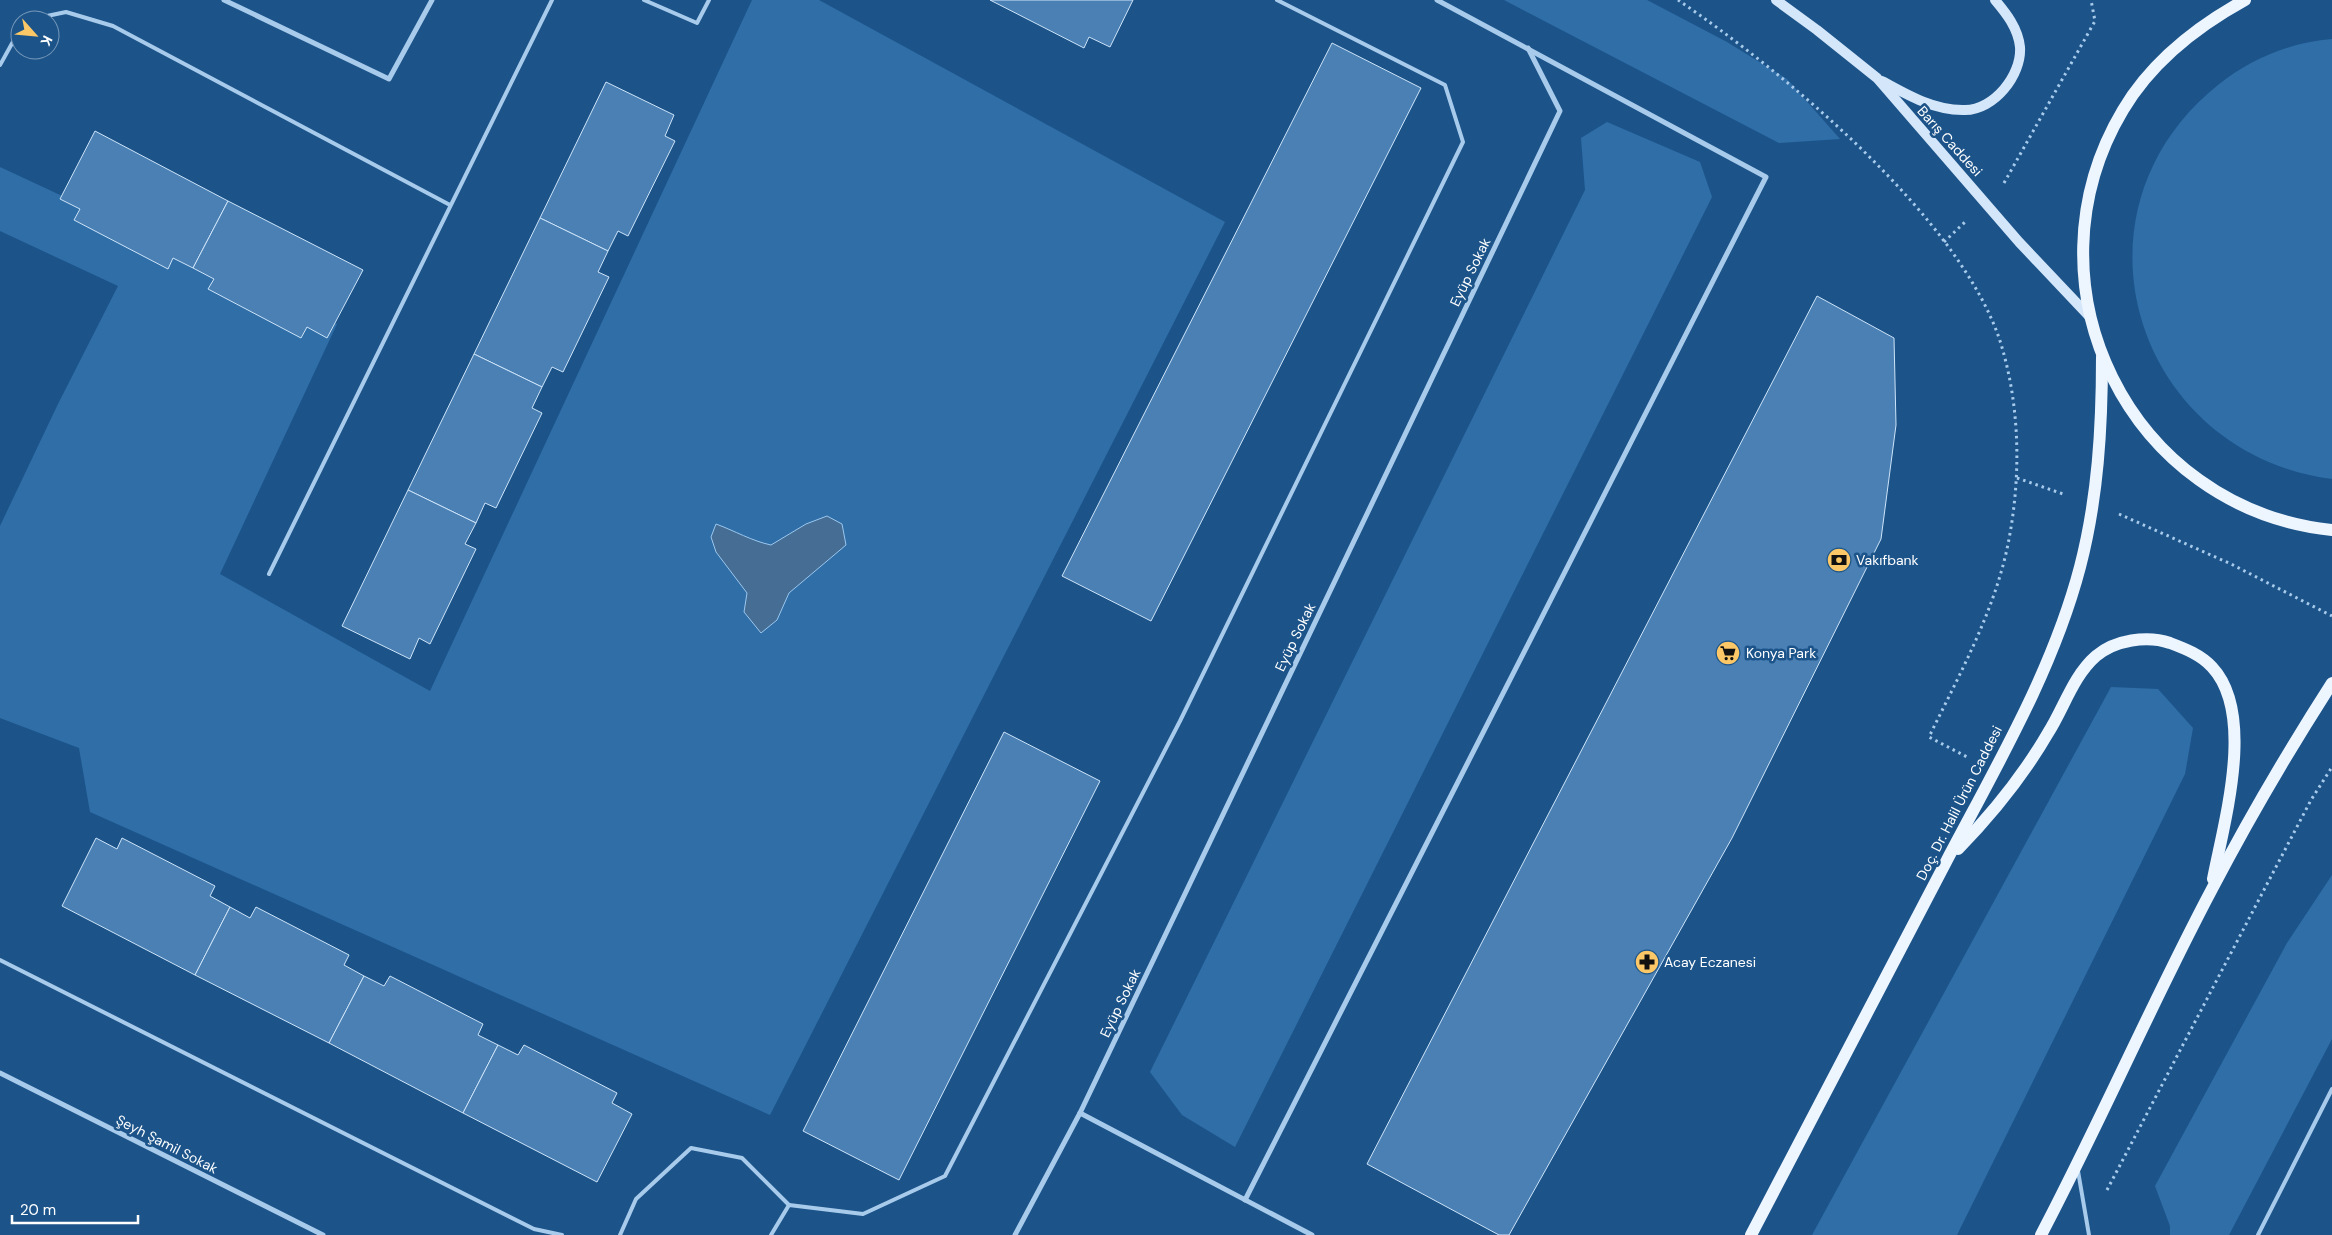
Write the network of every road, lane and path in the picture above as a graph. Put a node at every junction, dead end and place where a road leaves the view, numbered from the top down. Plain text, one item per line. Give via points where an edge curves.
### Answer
1 (224, 0) edge
2 (432, 0) edge
3 (552, 0) edge
4 (644, 0) edge
5 (709, 0) edge
6 (1277, 0) edge
7 (1437, 0) edge
8 (1678, 0) edge
9 (1776, 0) edge
10 (1995, 0) edge
11 (2091, 0) edge
12 (2245, 0) edge
13 (60, 13) edge
14 (10, 47) edge
15 (1528, 47) junction
16 (0, 65) edge
17 (1877, 78) junction
18 (1985, 202) junction
19 (450, 205) junction
20 (1944, 242) junction
21 (2089, 316) junction
22 (2102, 356) junction
23 (2017, 478) junction
24 (2092, 505) junction
25 (2332, 530) edge
26 (268, 574) dead end
27 (2332, 616) edge
28 (2332, 682) edge
29 (2332, 767) edge
30 (1994, 772) junction
31 (1947, 859) junction
32 (2211, 889) junction
33 (0, 960) edge
34 (0, 1073) edge
35 (2332, 1089) edge
36 (1080, 1112) junction
37 (2077, 1166) junction
38 (1245, 1200) junction
39 (788, 1205) junction
40 (2088, 1227) junction
41 (323, 1235) edge
42 (562, 1235) edge
43 (620, 1235) edge
44 (771, 1235) edge
45 (1015, 1235) edge
46 (1312, 1235) edge
47 (1751, 1235) edge
48 (2041, 1235) edge
49 (2090, 1235) edge
50 (2258, 1235) edge

1 - 2 street via 389,79
3 - 19 lane
4 - 5 lane via 697,23
6 - 39 lane via 1446,84 1463,142 1180,721 945,1176 863,1214
7 - 15 street
8 - 20 path via 1748,50 1838,129 1913,203
9 - 17 main road, Barış Caddesi
10 - 17 main road via 2010,18 2020,47 2015,73 1993,102 1966,111 1939,107
11 - 18 path via 2095,21 2006,182
12 - 21 main road via 2212,18 2178,44 2148,74 2123,109 2090,188 2083,230 2083,273
13 - 19 lane via 66,12 113,26
14 - 16 lane
15 - 36 street, Eyüp Sokak via 1560,111
15 - 38 street via 1766,177
17 - 18 main road, Barış Caddesi
18 - 20 path
18 - 21 main road, Barış Caddesi
19 - 26 lane
20 - 23 path via 1977,292 2000,342 2014,410
21 - 22 main road
22 - 24 main road, Doç. Dr. Halil Ürün Caddesi via 2102,429
22 - 25 main road via 2120,393 2142,426 2169,456 2200,482 2273,518
23 - 24 path
23 - 30 path via 2009,541 1991,603 1929,737
24 - 27 path via 2127,517 2231,564
24 - 30 main road, Doç. Dr. Halil Ürün Caddesi via 2080,566 2060,631
28 - 32 main road via 2291,746
29 - 40 path via 2311,800
30 - 31 main road, Doç. Dr. Halil Ürün Caddesi
31 - 32 main road via 1991,814 2021,777 2050,732 2073,685 2096,656 2125,641 2159,639 2190,650 2212,667 2228,692 2234,726 2232,772
31 - 47 main road, Doç. Dr. Halil Ürün Caddesi
32 - 37 main road
33 - 42 lane via 526,1224
34 - 41 street, Şeyh Şamil Sokak
35 - 50 lane
36 - 38 street
36 - 45 street, Eyüp Sokak
37 - 40 lane
37 - 48 main road
38 - 46 street
39 - 43 lane via 742,1158 691,1148 636,1199
39 - 44 lane
40 - 49 lane

